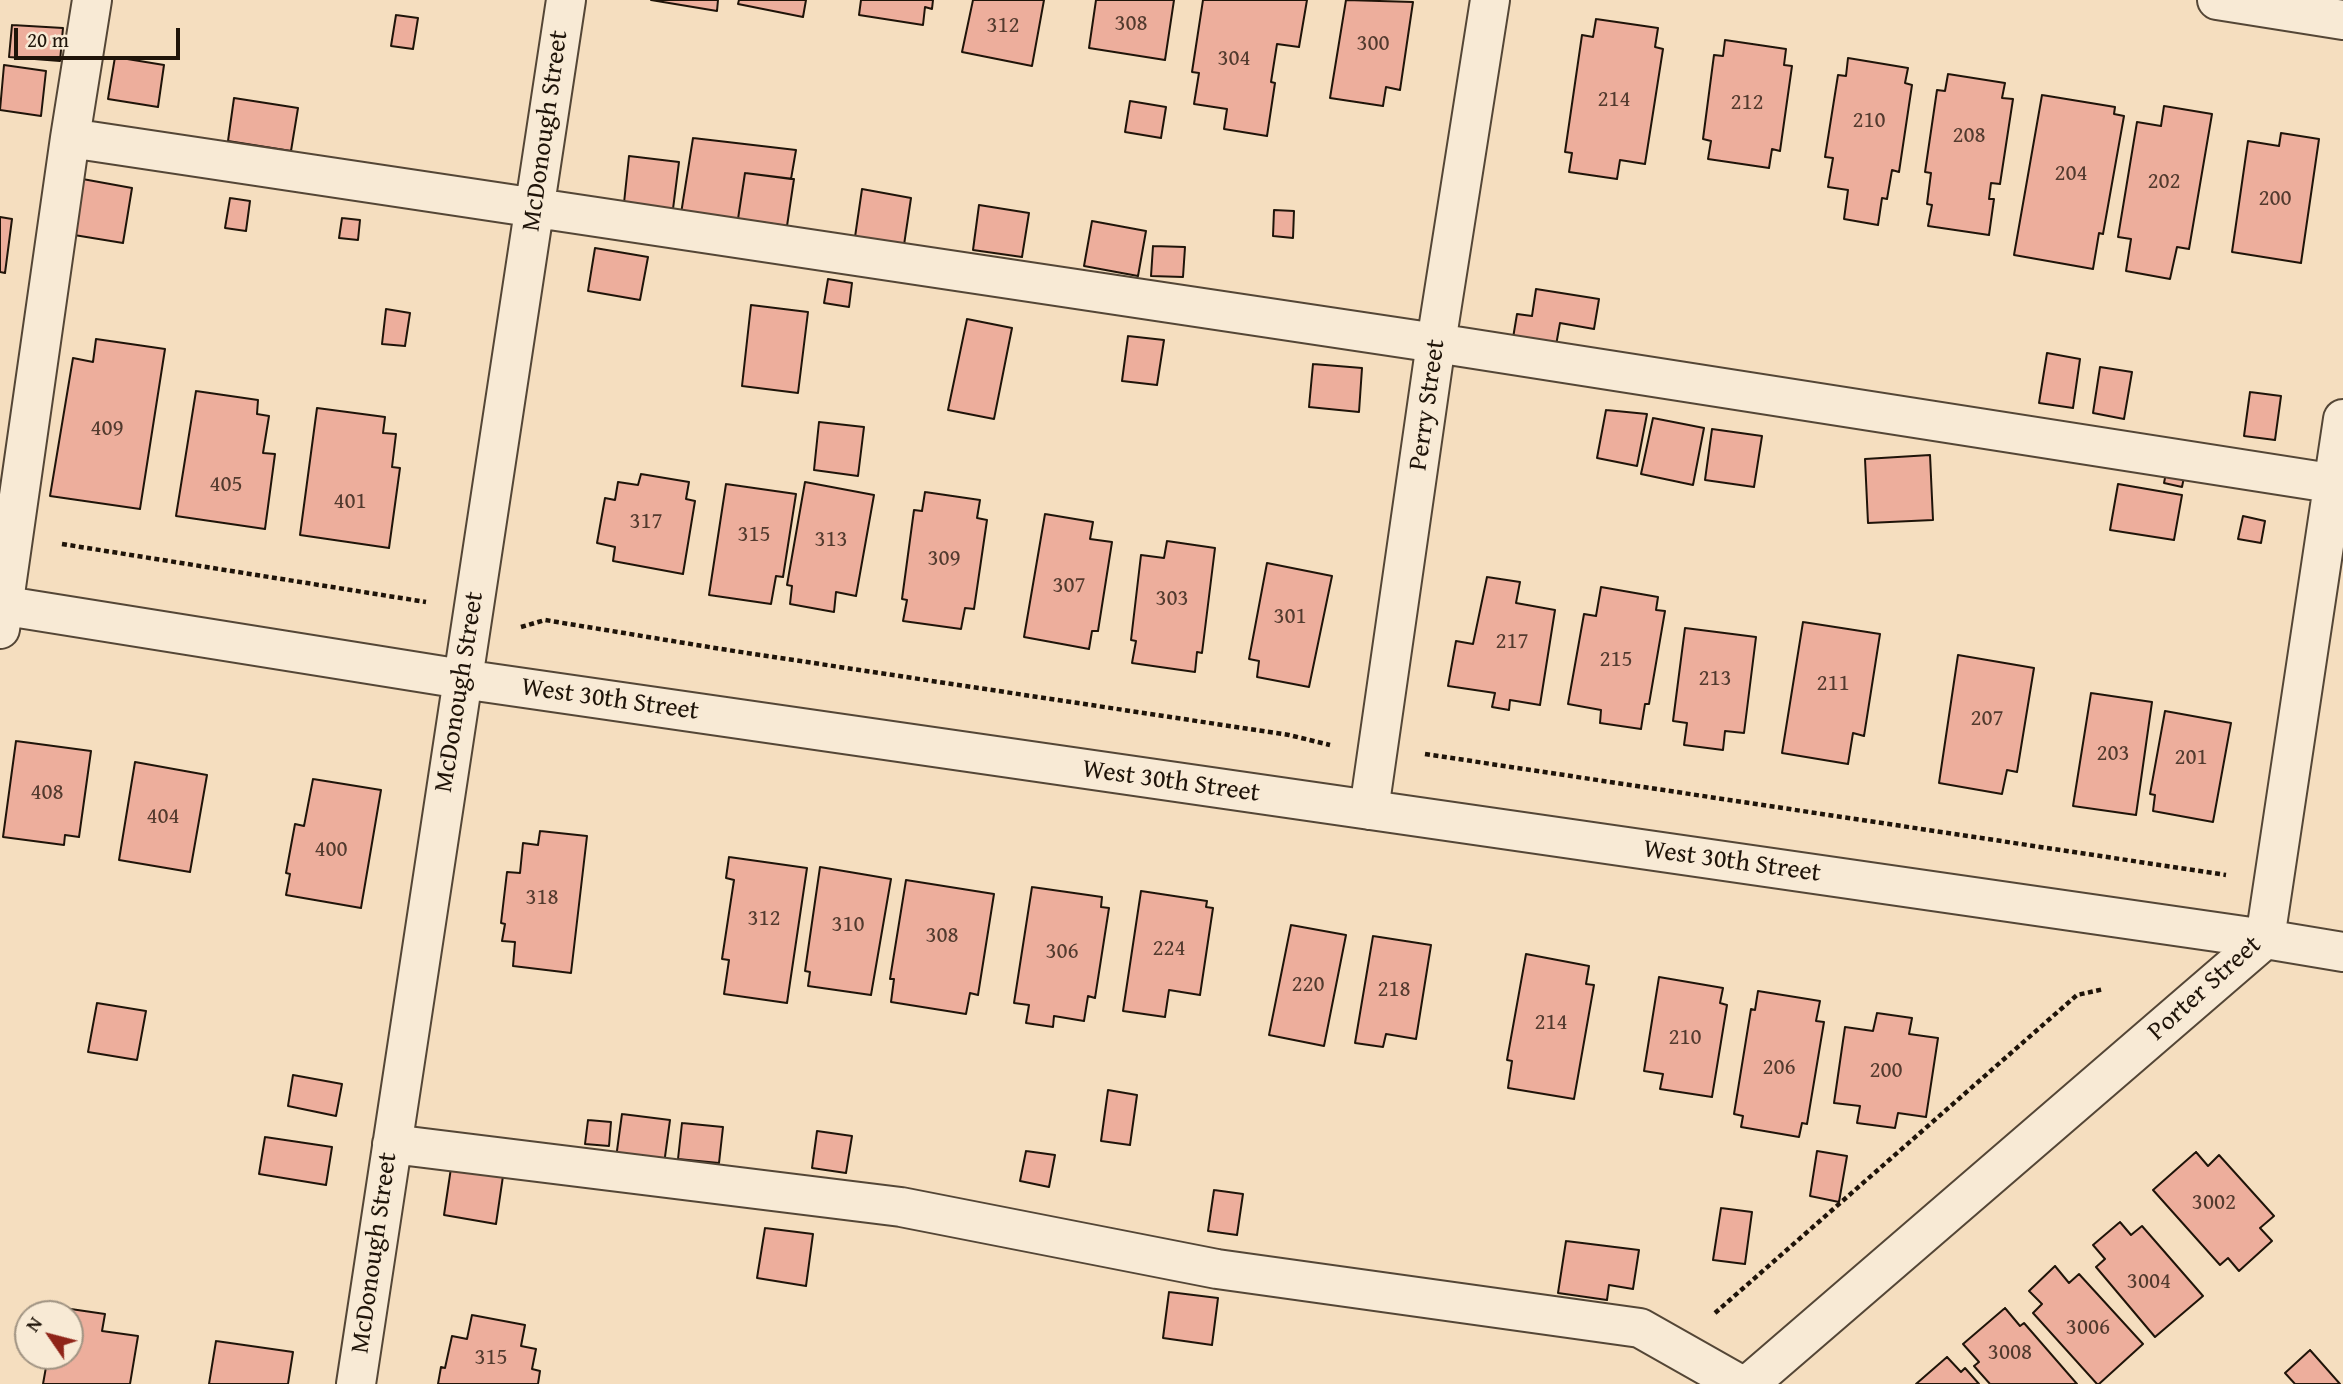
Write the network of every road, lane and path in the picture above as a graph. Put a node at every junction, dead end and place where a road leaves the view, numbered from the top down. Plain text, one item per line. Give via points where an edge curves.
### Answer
1 (92, 0) edge
2 (566, 0) edge
3 (1490, 0) edge
4 (2217, 0) edge
5 (2343, 20) edge
6 (70, 138) junction
7 (535, 207) junction
8 (1436, 343) junction
9 (2343, 419) edge
10 (2338, 484) edge
11 (13, 536) junction
12 (432, 607) dead end
13 (1, 613) edge
14 (516, 629) dead end
15 (462, 679) junction
16 (1334, 746) dead end
17 (1418, 754) dead end
18 (1369, 810) junction
19 (2227, 875) dead end
20 (2265, 939) junction
21 (2343, 952) edge
22 (2104, 989) dead end
23 (392, 1144) junction
24 (1675, 1348) junction
25 (356, 1384) edge
26 (1739, 1384) edge
27 (1749, 1384) edge

1 - 6 street
2 - 7 street, McDonough Street
3 - 8 street, Perry Street
4 - 5 street
6 - 7 street
6 - 11 street
7 - 8 street
7 - 15 street, McDonough Street
8 - 10 street
8 - 18 street, Perry Street
9 - 10 street, Porter Street
10 - 20 street, Porter Street
11 - 12 path via 426,602
11 - 13 street
13 - 15 street, West 30th Street
14 - 16 path via 545,620 1289,735
15 - 18 street, West 30th Street
15 - 23 street, McDonough Street
17 - 19 path
18 - 20 street, West 30th Street
20 - 21 street, West 30th Street
20 - 27 street, Porter Street
22 - 24 path via 2077,995
23 - 24 street via 901,1207 1217,1269 1640,1328
23 - 25 street, McDonough Street
24 - 26 street

